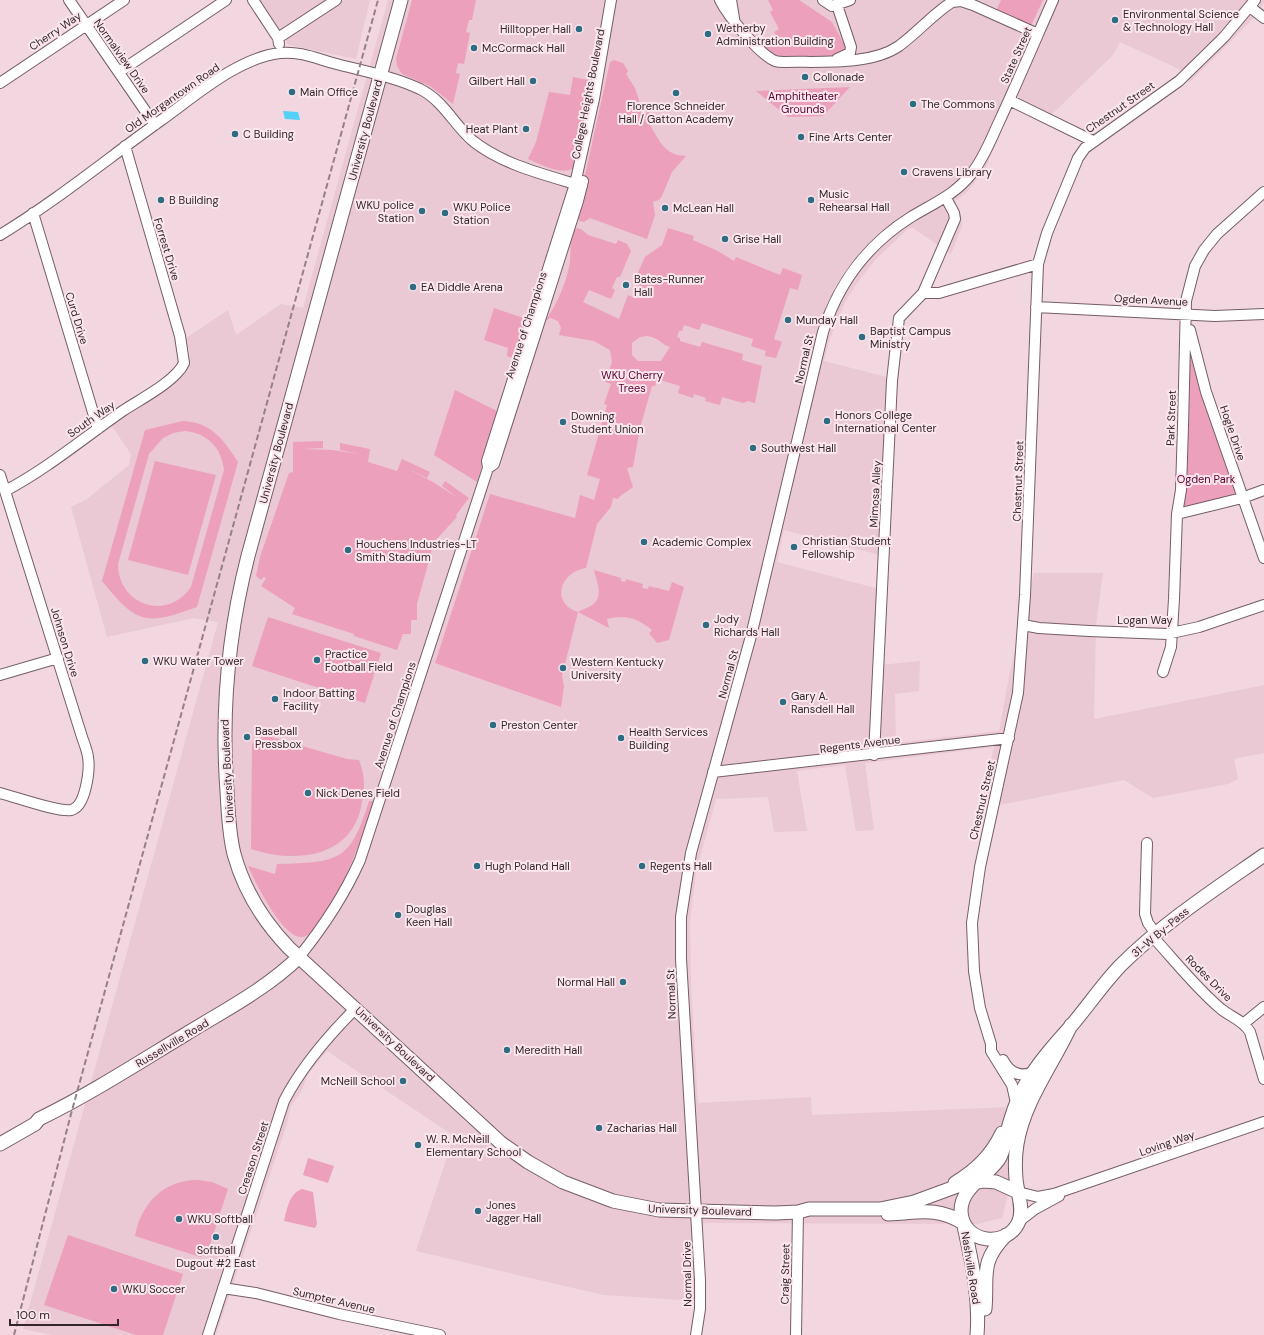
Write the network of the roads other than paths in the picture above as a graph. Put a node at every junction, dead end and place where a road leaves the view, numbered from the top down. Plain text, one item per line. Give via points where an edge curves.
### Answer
1 (69, 0) edge
2 (124, 0) edge
3 (226, 0) edge
4 (253, 0) edge
5 (336, 0) edge
6 (401, 0) edge
7 (611, 0) edge
8 (618, 0) edge
9 (720, 0) edge
10 (731, 0) edge
11 (822, 0) edge
12 (850, 0) edge
13 (1053, 0) edge
14 (957, 1) edge
15 (1252, 4) edge
16 (837, 6) junction
17 (1264, 18) edge
18 (735, 20) junction
19 (86, 25) junction
20 (1038, 34) junction
21 (278, 38) junction
22 (281, 53) junction
23 (832, 61) junction
24 (119, 72) junction
25 (381, 75) junction
26 (0, 83) edge
27 (1009, 100) junction
28 (155, 125) junction
29 (1093, 141) junction
30 (125, 146) junction
31 (579, 185) junction
32 (1264, 192) edge
33 (946, 198) junction
34 (33, 213) junction
35 (0, 235) edge
36 (1038, 264) junction
37 (923, 293) junction
38 (1036, 307) junction
39 (1186, 314) junction
40 (1264, 314) edge
41 (185, 359) joint
42 (98, 429) junction
43 (0, 475) edge
44 (1264, 490) edge
45 (5, 491) junction
46 (1242, 498) junction
47 (1177, 514) junction
48 (1264, 558) edge
49 (1264, 605) edge
50 (1023, 625) junction
51 (1172, 633) junction
52 (58, 658) junction
53 (1163, 672) dead end
54 (0, 675) edge
55 (1009, 738) junction
56 (874, 755) junction
57 (713, 772) junction
58 (0, 793) edge
59 (1147, 843) dead end
60 (1264, 855) edge
61 (1155, 935) junction
62 (299, 957) junction
63 (1264, 1007) edge
64 (356, 1008) junction
65 (1243, 1024) junction
66 (1071, 1025) junction
67 (992, 1044) junction
68 (1033, 1072) junction
69 (1264, 1079) edge
70 (1014, 1108) junction
71 (39, 1119) junction
72 (1264, 1122) edge
73 (0, 1135) edge
74 (0, 1144) edge
75 (977, 1182) junction
76 (1078, 1186) junction
77 (940, 1192) junction
78 (1018, 1192) junction
79 (697, 1212) junction
80 (798, 1212) junction
81 (1018, 1222) junction
82 (964, 1224) junction
83 (1006, 1235) junction
84 (223, 1288) junction
85 (208, 1335) edge
86 (440, 1335) edge
87 (696, 1335) edge
88 (796, 1335) edge
89 (977, 1335) edge
90 (983, 1335) edge

1 - 19 street, Normalview Drive
2 - 19 street, Cherry Way
3 - 24 street
4 - 21 street
5 - 21 street
6 - 25 main road, University Boulevard
7 - 31 street, College Heights Boulevard
8 - 31 street, College Heights Boulevard via 593,138
9 - 18 street
10 - 18 street
11 - 16 street
12 - 16 street
13 - 20 street, State Street
14 - 20 street via 973,5
14 - 23 street via 947,5 898,46 874,57
15 - 17 street
15 - 29 street, Chestnut Street via 1224,37 1179,81
16 - 23 street via 851,50 850,53
18 - 23 street via 766,54 776,61
19 - 24 street, Normalview Drive
19 - 26 street, Cherry Way
20 - 27 street, State Street
21 - 22 street
22 - 25 street, Old Morgantown Road via 305,54
22 - 28 street, Old Morgantown Road via 256,60 232,71
24 - 28 street, Normalview Drive
25 - 31 street via 416,87 432,97 482,148 527,168
25 - 62 main road, University Boulevard via 248,556 234,615 226,671 225,763 229,824 234,854 243,880 258,909 286,945
27 - 29 street
27 - 33 street, State Street via 973,172
28 - 30 street, Old Morgantown Road
29 - 36 street, Chestnut Street via 1078,158 1047,233
30 - 34 street, Old Morgantown Road
30 - 41 street, Forrest Drive
31 - 62 street, Avenue of Champions via 494,464 488,468 360,860 333,913
32 - 39 street, Park Street via 1217,234 1204,250 1195,266 1186,301
33 - 37 street, Mimosa Alley via 955,220
33 - 57 street, Normal St via 933,203 899,225 875,245 843,284 828,315 751,636
34 - 35 street, Old Morgantown Road
34 - 42 street, Curd Drive
36 - 37 street via 939,293
36 - 38 street, Chestnut Street
37 - 56 street, Mimosa Alley via 899,318 893,374
38 - 39 street, Ogden Avenue
38 - 50 street, Chestnut Street
39 - 40 street, Ogden Avenue
39 - 46 street, Hogle Drive via 1206,392
39 - 47 street, Park Street via 1181,490
41 - 42 street, South Way via 182,367 168,380
42 - 45 street, South Way
43 - 45 street, Johnson Drive
44 - 46 street
45 - 52 street, Johnson Drive
46 - 47 street
46 - 48 street, Hogle Drive
47 - 51 street, Park Street
49 - 51 street, Logan Way via 1199,627
50 - 51 street, Logan Way via 1089,631
50 - 55 street, Chestnut Street via 1018,693
51 - 53 street, Park Street
52 - 54 street
52 - 58 street, Johnson Drive via 88,756 87,782 82,799 77,807 68,810
55 - 56 street, Regents Avenue
55 - 67 street, Chestnut Street via 980,867 972,923 976,987
56 - 57 street, Regents Avenue
57 - 79 street, Normal St via 688,869 681,922 684,1029
59 - 61 street, Rodes Drive via 1145,914
60 - 61 main road, 31-W By-Pass
61 - 65 street, Rodes Drive via 1202,992
61 - 66 main road, 31-W By-Pass via 1120,967
62 - 64 main road, University Boulevard
62 - 71 main road, Russellville Road via 282,974 246,998 103,1085
63 - 65 street
64 - 79 main road, University Boulevard via 491,1134 534,1166 563,1182 613,1201 653,1209
64 - 84 street, Creason Street via 309,1060 284,1101
65 - 69 street, Rodes Drive via 1250,1032
66 - 68 main road, 31-W By-Pass
66 - 78 main road, 31-W By-Pass via 1020,1131 1015,1155
67 - 68 street, Chestnut Street via 1013,1072 1024,1075
67 - 70 street, Chestnut Street via 991,1051 1012,1085
68 - 70 main road, 31-W By-Pass
70 - 75 main road, 31-W By-Pass via 1003,1152
70 - 77 main road via 990,1155 971,1172
71 - 73 main road, Russellville Road via 33,1119
71 - 74 main road, Russellville Road via 35,1124
72 - 76 street, Loving Way
75 - 77 main road, University Boulevard
75 - 78 main road via 996,1182
75 - 82 main road via 962,1201
76 - 78 street, Loving Way via 1045,1196
76 - 81 street, Loving Way via 1035,1209
77 - 80 main road, University Boulevard via 914,1202 880,1209 809,1209
78 - 81 main road via 1021,1209
79 - 80 main road, University Boulevard
79 - 87 street, Normal Drive via 700,1293
80 - 82 main road, University Boulevard via 817,1216 936,1212 948,1214
80 - 88 street, Craig Street
81 - 83 main road
82 - 83 main road via 974,1235 982,1238
82 - 89 main road, Nashville Road via 977,1292
83 - 90 main road, Nashville Road via 988,1259
84 - 85 street, Creason Street
84 - 86 street, Sumpter Avenue via 256,1293 339,1314

